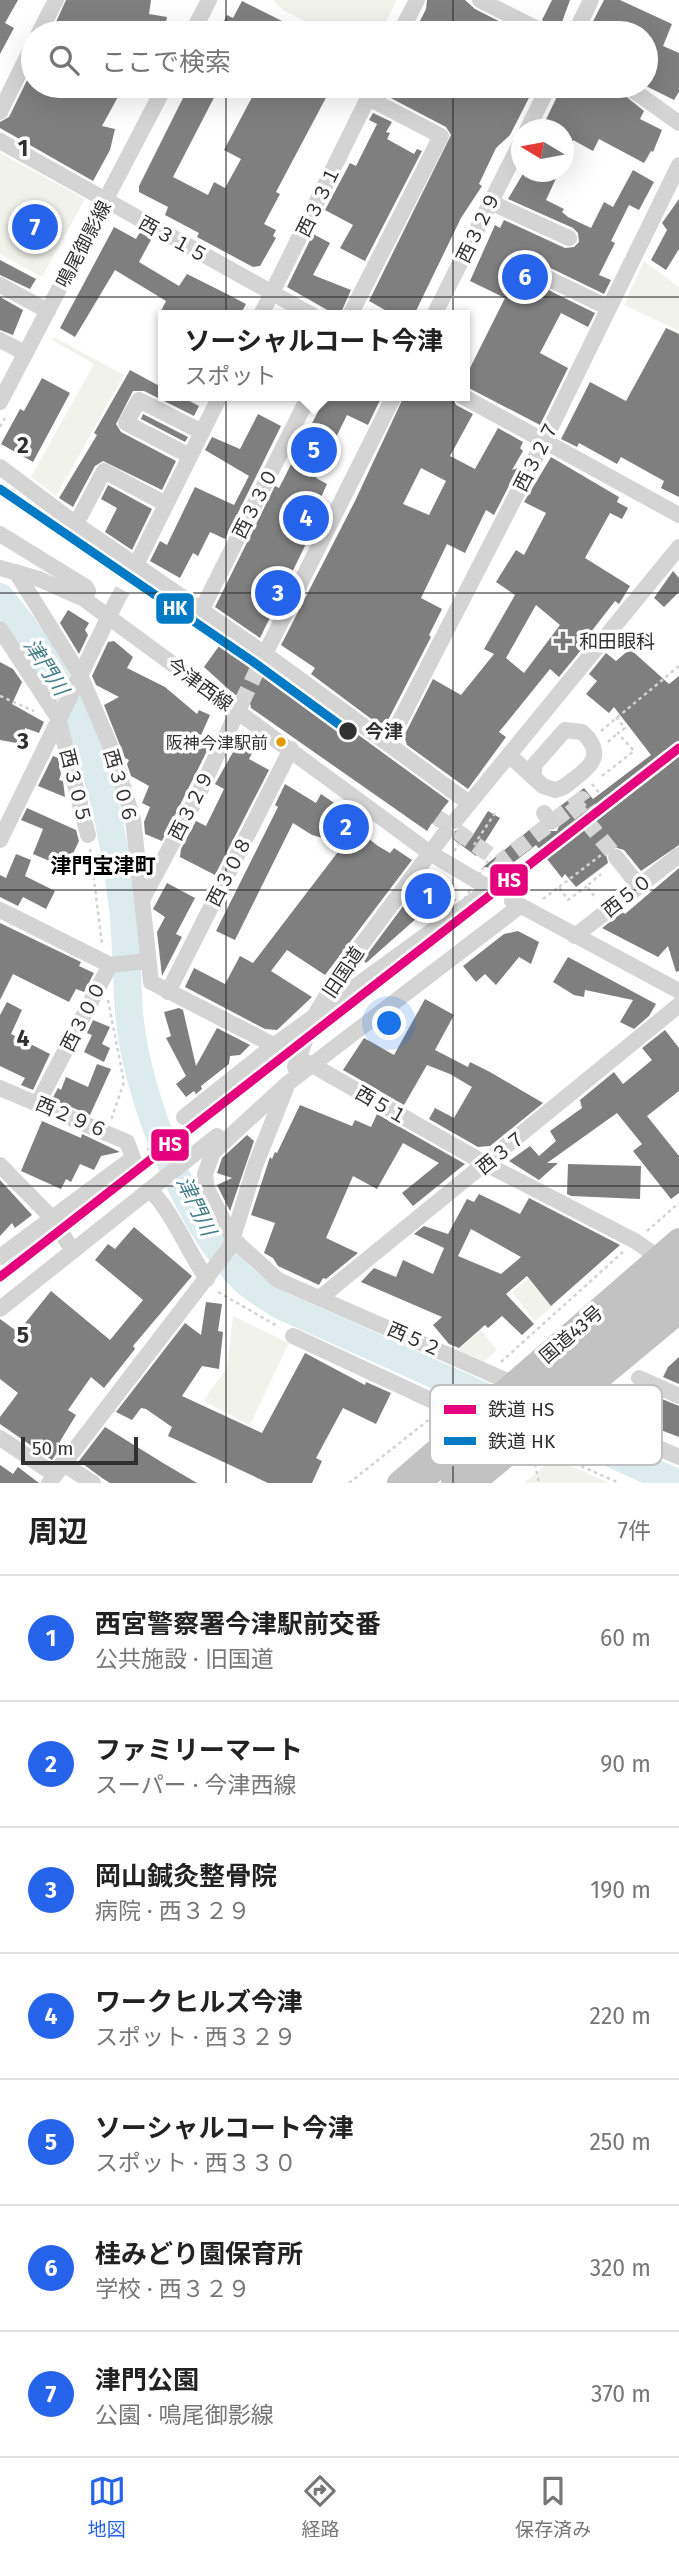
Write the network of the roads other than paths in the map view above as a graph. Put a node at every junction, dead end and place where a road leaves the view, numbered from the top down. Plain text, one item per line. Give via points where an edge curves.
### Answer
1 (56, 0) edge
2 (209, 0) edge
3 (417, 0) edge
4 (480, 0) edge
5 (591, 0) edge
6 (45, 21) edge
7 (198, 21) edge
8 (406, 21) edge
9 (521, 21) edge
10 (581, 21) edge
11 (21, 71) edge
12 (159, 98) edge
13 (368, 98) edge
14 (381, 98) edge
15 (543, 98) edge
16 (644, 98) edge
17 (0, 112) edge
18 (532, 119) edge
19 (679, 122) edge
20 (0, 141) edge
21 (511, 161) edge
22 (679, 165) edge
23 (106, 201) junction
24 (490, 202) junction
25 (569, 238) dead end
26 (77, 256) junction
27 (92, 265) dead end
28 (533, 271) dead end
29 (0, 285) edge
30 (272, 294) junction
31 (609, 308) junction
32 (264, 310) edge
33 (302, 310) edge
34 (353, 310) edge
35 (436, 310) edge
36 (48, 311) junction
37 (0, 341) edge
38 (24, 353) junction
39 (470, 400) edge
40 (218, 401) edge
41 (306, 401) edge
42 (392, 401) edge
43 (0, 402) edge
44 (202, 432) junction
45 (544, 442) junction
46 (190, 456) junction
47 (0, 467) edge
48 (166, 504) junction
49 (679, 515) edge
50 (76, 524) junction
51 (0, 534) edge
52 (679, 547) edge
53 (8, 570) edge
54 (134, 570) junction
55 (84, 599) junction
56 (112, 610) junction
57 (201, 611) junction
58 (0, 629) edge
59 (263, 658) junction
60 (78, 679) junction
61 (239, 707) junction
62 (57, 720) junction
63 (388, 744) junction
64 (290, 749) junction
65 (509, 755) junction
66 (533, 777) junction
67 (469, 803) junction
68 (88, 835) road end
69 (0, 840) edge
70 (430, 853) junction
71 (611, 853) tunnel mouth
72 (679, 855) edge
73 (639, 886) junction
74 (143, 899) junction
75 (0, 910) edge
76 (575, 936) junction
77 (147, 961) junction
78 (106, 967) junction
79 (679, 991) edge
80 (168, 992) junction
81 (679, 1005) edge
82 (313, 1020) junction
83 (272, 1047) junction
84 (298, 1060) junction
85 (314, 1066) junction
86 (287, 1084) junction
87 (0, 1088) edge
88 (268, 1101) junction
89 (38, 1103) junction
90 (184, 1117) road end
91 (486, 1164) junction
92 (1, 1168) edge
93 (149, 1190) junction
94 (52, 1218) junction
95 (679, 1240) edge
96 (231, 1243) junction
97 (73, 1251) junction
98 (0, 1257) edge
99 (672, 1263) edge
100 (210, 1275) junction
101 (679, 1290) edge
102 (321, 1297) junction
103 (0, 1309) edge
104 (679, 1312) edge
105 (293, 1336) road end
106 (639, 1378) dead end
107 (498, 1381) junction
108 (495, 1385) edge
109 (507, 1385) edge
110 (532, 1385) edge
111 (568, 1385) edge
112 (590, 1385) edge
113 (655, 1385) edge
114 (662, 1388) edge
115 (430, 1396) edge
116 (679, 1396) edge
117 (0, 1438) edge
118 (662, 1450) edge
119 (430, 1456) edge
120 (679, 1457) edge
121 (440, 1465) edge
122 (474, 1465) edge
123 (494, 1465) edge
124 (55, 1474) edge
125 (93, 1483) edge
126 (399, 1483) edge
127 (419, 1483) edge
128 (453, 1483) edge
129 (472, 1483) edge

1 - 6 street
2 - 7 street
3 - 8 street
4 - 9 street
5 - 10 street
11 - 17 street
12 - 23 street, 鳴尾御影線
13 - 30 street, 西３３１
14 - 34 street via 441,136
15 - 18 street
16 - 19 street
20 - 23 street, 西３１５
21 - 24 street, 西３２９
22 - 31 street, 西３２７
23 - 26 street, 鳴尾御影線
23 - 30 street, 西３１５
24 - 25 street
24 - 35 street, 西３２９
26 - 27 street
26 - 36 street, 鳴尾御影線
28 - 31 street
29 - 36 street
30 - 32 street, 西３３１
30 - 33 street, 西３１５
31 - 45 street, 西３２７
36 - 38 street, 鳴尾御影線
37 - 38 street
38 - 43 street, 鳴尾御影線
39 - 45 street
40 - 44 street
41 - 57 street, 西３３０
42 - 59 street
44 - 46 street
44 - 46 street via 139,400 126,424
45 - 49 street
45 - 63 street, 西３２７
46 - 48 street
47 - 50 street
48 - 50 street via 104,471
48 - 54 street
50 - 54 street
51 - 55 street via 86,587
52 - 65 street, 旧国道
53 - 55 street, 今津西線
53 - 60 street, 西３０６
54 - 57 street
55 - 56 street, 今津西線
56 - 60 street
56 - 61 street, 今津西線
57 - 59 street
58 - 62 street, 西３０５
59 - 63 street
60 - 62 street
60 - 74 street, 西３０６ via 110,745 133,819
61 - 64 street, 今津西線
61 - 74 street, 西３２９
62 - 68 street, 西３０５
62 - 69 street
63 - 67 street
64 - 70 street, 今津西線
64 - 80 street, 西３０８
65 - 66 street
65 - 67 street, 旧国道
66 - 66 street via 535,764 562,732 582,732 596,750 596,759 563,793 546,788
67 - 70 street, 旧国道
70 - 82 street, 旧国道 via 339,975
70 - 82 street, 今津西線 via 492,889
71 - 73 street
72 - 73 street, 西５０
73 - 76 street, 西５０
74 - 77 street, 西３０６
75 - 78 street, 西３００
76 - 79 street
76 - 85 street via 516,903
77 - 78 street
77 - 80 street, 西３０６ via 151,982
78 - 89 street, 西３００
80 - 83 street, 西３０６
81 - 91 street, 西３７
82 - 83 street
82 - 84 street, 旧国道
83 - 84 street, 西３０６
83 - 90 street
84 - 85 street, 西５１
84 - 86 street, 旧国道
85 - 86 street
85 - 91 street, 西５１
86 - 88 street
86 - 96 street, 旧国道
87 - 89 street, 西２９６
88 - 93 street via 258,1103
88 - 96 street, 西５２ via 213,1152 206,1165 207,1189
89 - 94 street, 西２９６ via 127,1142 132,1158
91 - 99 street, 西５１
91 - 102 street, 西３７
92 - 94 street
93 - 97 street
93 - 100 street via 160,1198 187,1250
94 - 97 street
94 - 98 street
95 - 99 highway, 国道43号
96 - 100 street, 旧国道
96 - 102 street, 西５２ via 278,1280
97 - 103 street
99 - 107 highway, 国道43号
99 - 110 highway, bridge
100 - 124 street
101 - 111 highway, bridge
102 - 107 street, 西５２
104 - 112 highway
105 - 115 street
106 - 113 street
107 - 108 highway, 国道43号
107 - 109 street, 西５２
114 - 116 street
117 - 124 street
118 - 120 street, 西５２
119 - 126 highway, 国道43号
121 - 127 highway, bridge
122 - 128 highway, bridge
123 - 129 highway
124 - 125 street

